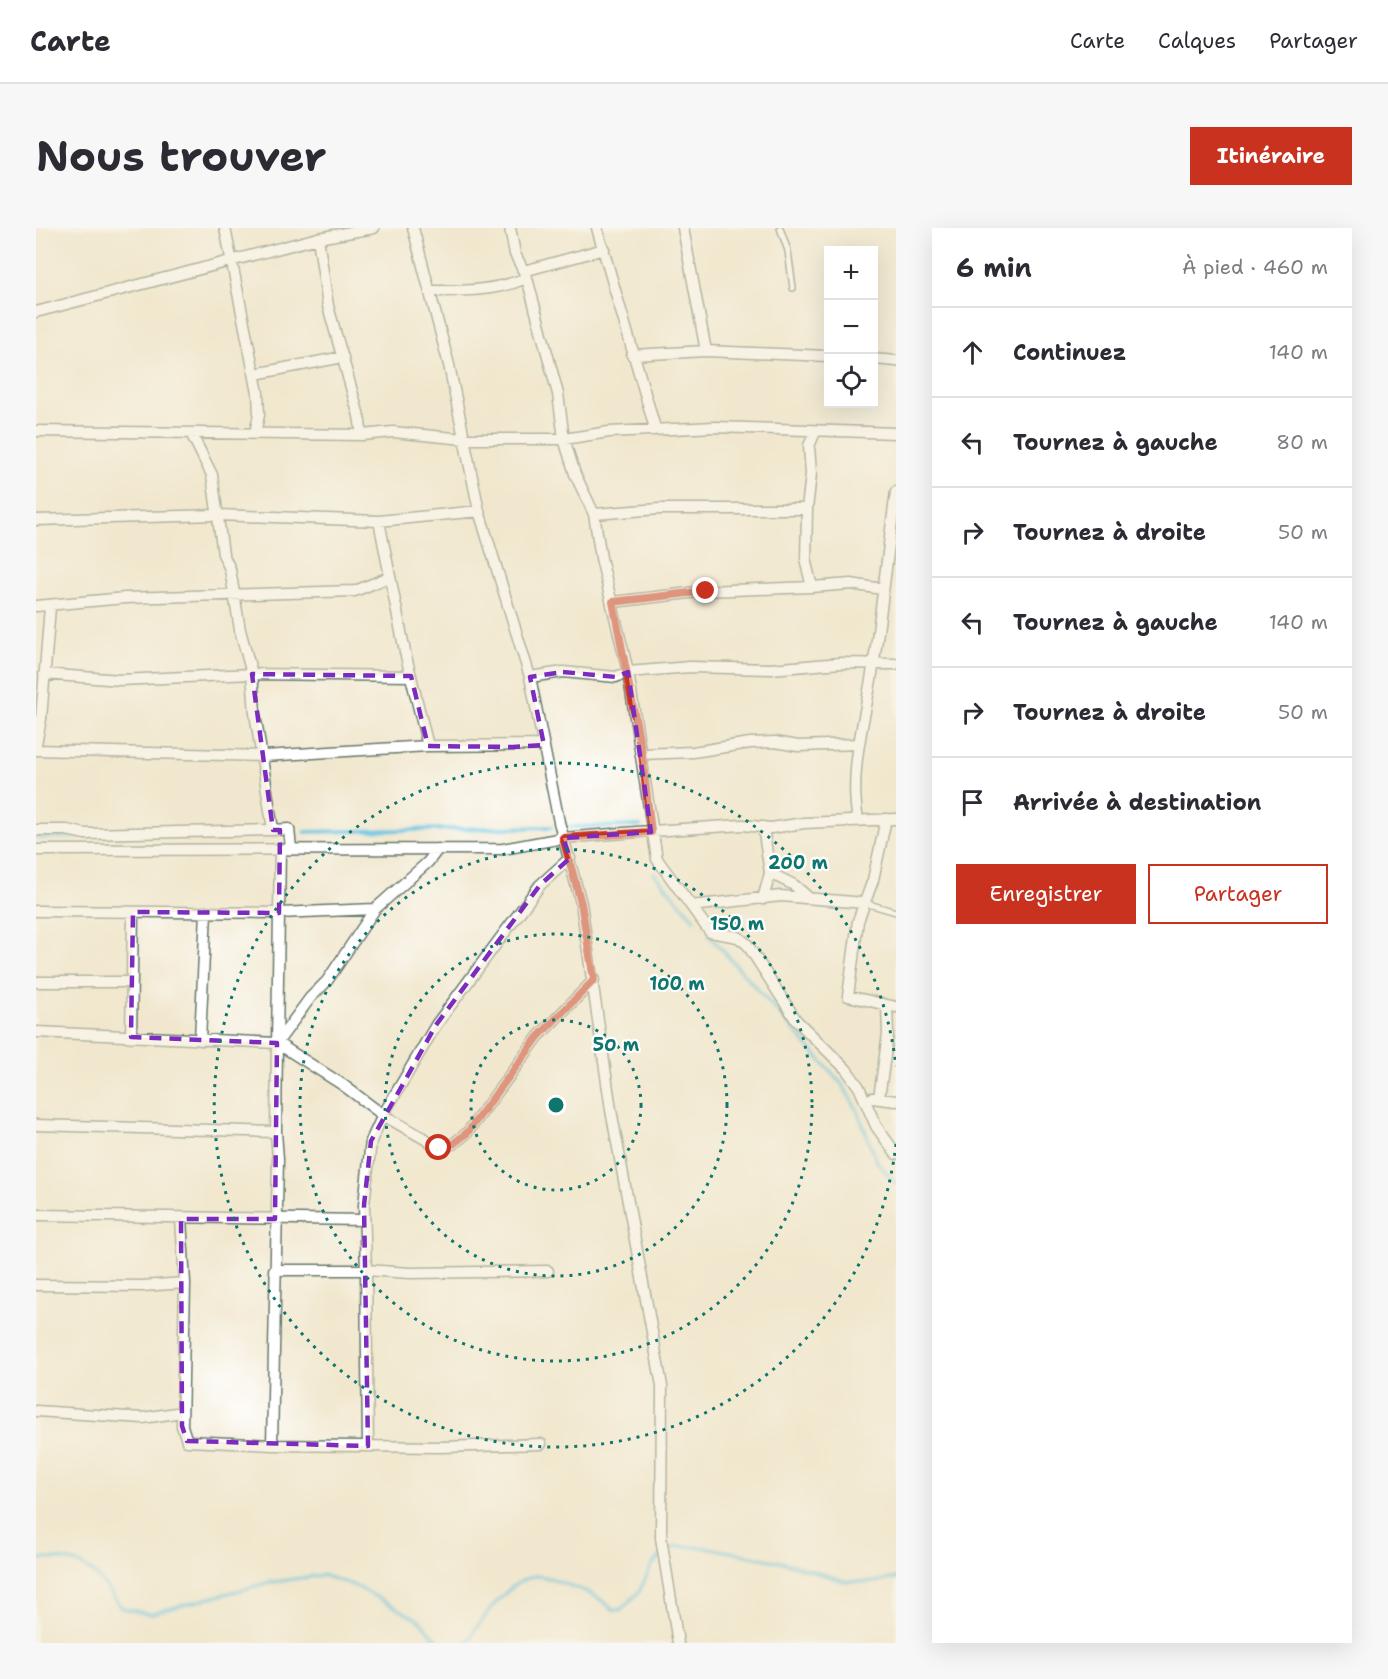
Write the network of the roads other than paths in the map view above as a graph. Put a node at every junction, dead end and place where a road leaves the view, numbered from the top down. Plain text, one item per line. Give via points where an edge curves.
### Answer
1 (225, 228) edge
2 (374, 228) edge
3 (413, 228) edge
4 (510, 228) edge
5 (597, 228) edge
6 (683, 228) edge
7 (780, 228) edge
8 (318, 238) junction
9 (604, 249) junction
10 (233, 262) junction
11 (526, 274) junction
12 (793, 288) dead end
13 (430, 291) junction
14 (36, 312) edge
15 (706, 351) junction
16 (632, 355) junction
17 (824, 356) edge
18 (343, 357) junction
19 (878, 359) edge
20 (896, 361) edge
21 (255, 374) junction
22 (654, 428) junction
23 (36, 430) edge
24 (815, 432) junction
25 (255, 433) junction
26 (896, 433) edge
27 (192, 435) junction
28 (362, 435) junction
29 (464, 439) junction
30 (564, 439) junction
31 (896, 492) edge
32 (895, 504) edge
33 (807, 509) junction
34 (479, 511) junction
35 (594, 514) junction
36 (218, 515) junction
37 (36, 520) edge
38 (379, 521) junction
39 (389, 577) junction
40 (812, 586) junction
41 (882, 589) junction
42 (234, 595) junction
43 (613, 602) junction
44 (36, 606) edge
45 (50, 606) junction
46 (874, 663) junction
47 (896, 664) edge
48 (628, 672) junction
49 (44, 674) junction
50 (252, 674) junction
51 (411, 676) junction
52 (530, 677) junction
53 (36, 744) edge
54 (859, 744) junction
55 (544, 745) junction
56 (428, 746) junction
57 (36, 750) edge
58 (642, 754) junction
59 (264, 756) junction
60 (891, 819) edge
61 (858, 820) junction
62 (763, 827) junction
63 (36, 830) edge
64 (273, 830) junction
65 (651, 832) junction
66 (563, 838) junction
67 (285, 849) junction
68 (438, 849) junction
69 (36, 850) edge
70 (570, 858) junction
71 (770, 873) junction
72 (809, 898) junction
73 (763, 899) junction
74 (865, 903) junction
75 (691, 906) junction
76 (375, 909) junction
77 (36, 911) edge
78 (133, 912) junction
79 (206, 912) junction
80 (896, 912) edge
81 (279, 913) junction
82 (594, 980) junction
83 (36, 982) edge
84 (132, 982) junction
85 (892, 1006) edge
86 (36, 1032) edge
87 (131, 1037) junction
88 (200, 1040) junction
89 (277, 1043) junction
90 (879, 1098) junction
91 (864, 1099) junction
92 (896, 1101) edge
93 (383, 1115) junction
94 (36, 1125) edge
95 (276, 1132) junction
96 (896, 1154) edge
97 (36, 1215) edge
98 (181, 1219) junction
99 (275, 1219) junction
100 (364, 1220) junction
101 (274, 1270) junction
102 (366, 1270) junction
103 (548, 1271) dead end
104 (185, 1283) junction
105 (36, 1285) edge
106 (36, 1411) edge
107 (182, 1412) junction
108 (541, 1444) dead end
109 (272, 1445) junction
110 (368, 1446) junction
111 (678, 1643) edge

1 - 10 street
2 - 8 street
3 - 13 street
4 - 11 street via 515,254
5 - 9 street
6 - 15 street
7 - 12 lane
8 - 10 street
8 - 18 street via 328,306
9 - 11 street
9 - 16 street
10 - 14 street
10 - 21 street
11 - 13 street via 506,287
11 - 30 street via 558,394
13 - 29 street
15 - 16 street
15 - 17 street
16 - 22 street
18 - 21 street
18 - 28 street
19 - 20 street
21 - 25 street via 259,415
22 - 24 street
22 - 30 street
23 - 27 street via 159,430
24 - 26 street
24 - 33 street via 809,446
25 - 27 street
25 - 28 street
27 - 36 street via 212,475
28 - 29 street via 393,432
29 - 30 street
29 - 34 street
30 - 35 street
31 - 32 street
32 - 41 street
33 - 35 street via 669,509
33 - 40 street via 806,563
34 - 38 street
34 - 52 street
35 - 43 street
36 - 37 street
36 - 38 street
36 - 42 street
38 - 39 street
39 - 42 street via 355,591
39 - 51 street
40 - 41 street via 852,584
40 - 43 street via 706,591
41 - 46 street
42 - 45 street via 126,598
42 - 50 street
43 - 48 street
44 - 45 street
45 - 49 street
46 - 47 street
46 - 48 street
46 - 54 street
48 - 52 street via 616,677 563,672
48 - 58 street
49 - 50 street via 120,680
49 - 53 street
50 - 51 street
50 - 59 street
51 - 56 street
52 - 55 street
54 - 58 street via 750,743 693,752
54 - 61 street via 855,796
55 - 56 street
55 - 66 street
56 - 59 street
57 - 59 street
58 - 65 street
59 - 64 street
60 - 61 street
60 - 74 street
61 - 62 street
62 - 65 street
62 - 71 street
63 - 64 street via 85,834
64 - 67 street via 289,829
65 - 66 street
65 - 75 street via 657,859
66 - 68 street via 520,847
66 - 70 street
67 - 68 street
67 - 69 street
67 - 81 street
68 - 76 street
70 - 82 street
70 - 93 street via 540,885 436,1024
71 - 72 street
71 - 73 street
72 - 73 street
72 - 74 street
73 - 75 street
74 - 80 lane
74 - 85 street via 858,921 848,996
75 - 91 street via 710,932 738,937 747,944 796,1020 846,1069
76 - 81 street
76 - 89 street via 327,981
77 - 78 street
78 - 79 street
78 - 84 street
79 - 81 street
79 - 88 street
81 - 89 street
82 - 93 street via 538,1037 467,1133 453,1144 439,1148
82 - 111 street via 611,1110 662,1386 661,1538
83 - 84 street
84 - 87 street
85 - 90 street
86 - 87 street
87 - 88 street
88 - 89 street
89 - 93 street
89 - 95 street
90 - 91 street
90 - 92 street
91 - 96 street via 876,1126
93 - 100 street via 371,1141
94 - 95 street
95 - 99 street
97 - 98 street
98 - 99 street
98 - 104 street
99 - 100 street
99 - 101 street
100 - 102 street
101 - 102 street
101 - 109 street
102 - 103 street
102 - 110 street
104 - 105 street
104 - 107 street
106 - 107 street via 143,1418
107 - 109 street via 187,1441
108 - 110 street
109 - 110 street

